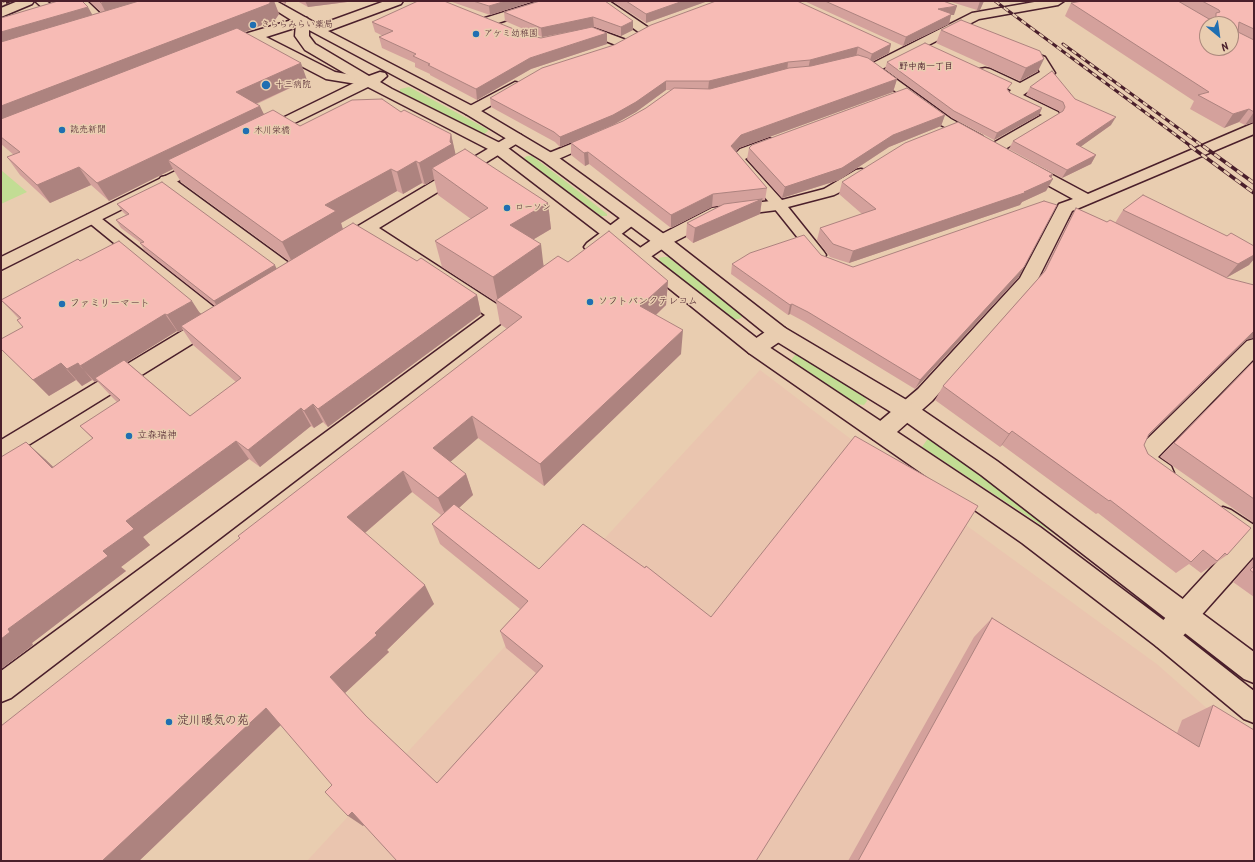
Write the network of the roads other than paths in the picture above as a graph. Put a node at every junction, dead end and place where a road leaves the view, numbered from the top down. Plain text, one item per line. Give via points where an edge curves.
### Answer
1 (28, 1) edge
2 (40, 1) edge
3 (80, 1) edge
4 (267, 1) edge
5 (396, 1) edge
6 (551, 1) edge
7 (601, 1) edge
8 (1058, 1) edge
9 (961, 11) dead end
10 (1, 13) edge
11 (476, 16) edge
12 (976, 16) junction
13 (308, 19) junction
14 (490, 21) junction
15 (659, 25) edge
16 (957, 26) junction
17 (92, 30) edge
18 (318, 30) junction
19 (508, 30) edge
20 (645, 30) junction
21 (970, 32) edge
22 (253, 36) junction
23 (564, 38) edge
24 (621, 43) junction
25 (922, 43) junction
26 (1005, 46) edge
27 (888, 47) edge
28 (609, 50) edge
29 (936, 50) edge
30 (210, 52) edge
31 (903, 53) junction
32 (972, 66) edge
33 (392, 70) junction
34 (525, 80) edge
35 (369, 82) junction
36 (1021, 89) junction
37 (471, 111) junction
38 (1254, 128) edge
39 (604, 135) edge
40 (516, 138) junction
41 (782, 138) edge
42 (249, 140) edge
43 (498, 148) junction
44 (1005, 155) junction
45 (215, 157) edge
46 (549, 158) junction
47 (871, 166) edge
48 (166, 180) junction
49 (779, 205) junction
50 (1087, 209) junction
51 (92, 218) junction
52 (630, 219) junction
53 (367, 228) junction
54 (611, 235) junction
55 (662, 241) junction
56 (326, 253) edge
57 (640, 256) junction
58 (579, 257) edge
59 (830, 263) edge
60 (1, 264) edge
61 (292, 274) edge
62 (542, 283) edge
63 (498, 314) junction
64 (224, 315) joint
65 (778, 333) junction
66 (1254, 346) edge
67 (756, 348) junction
68 (907, 411) junction
69 (881, 433) junction
70 (1, 451) edge
71 (1177, 483) edge
72 (1209, 506) edge
73 (1186, 616) junction
74 (1166, 637) junction
75 (1254, 669) edge
76 (1, 688) edge
77 (1254, 709) edge

1 - 10 street
2 - 3 lane via 50,9
3 - 17 lane via 111,24
4 - 13 street
5 - 18 street
6 - 14 street
7 - 20 street
8 - 12 street
9 - 12 street
11 - 14 street
12 - 16 street
13 - 18 street
13 - 22 street
13 - 35 street via 302,36 310,46
14 - 19 street
15 - 20 street
16 - 21 street
16 - 25 street
18 - 33 street
20 - 24 street
22 - 30 street
22 - 35 street via 331,76
23 - 24 street via 594,32
24 - 28 street
25 - 29 street
25 - 31 street
26 - 36 street via 1040,60 1048,73
27 - 31 street
31 - 44 street via 867,66 899,95 949,130
32 - 36 street
33 - 35 street
33 - 37 street
34 - 37 street
35 - 42 street
35 - 43 street
36 - 44 street via 1013,96 1053,115
37 - 40 street
38 - 50 street
39 - 46 lane
40 - 43 street
40 - 46 street
41 - 49 lane via 745,152 737,158
43 - 53 street
43 - 54 street
44 - 50 street
45 - 48 street
46 - 52 street
47 - 49 lane via 829,192
48 - 51 street
48 - 61 lane
49 - 55 street via 718,212
49 - 59 lane via 824,261
50 - 68 street via 1060,208 1028,281 925,395
51 - 60 street
51 - 64 lane
52 - 54 street
52 - 55 street
53 - 56 street
53 - 63 street
54 - 57 street
54 - 58 street
55 - 57 street
55 - 65 street
57 - 67 street
62 - 63 street
63 - 76 street
64 - 70 street
65 - 67 street
65 - 68 street
66 - 71 street via 1145,456 1144,459
67 - 69 street
68 - 69 street
68 - 73 street via 1044,508
69 - 74 street via 1031,535
72 - 73 street via 1254,539
73 - 74 street
73 - 75 street
74 - 77 street

